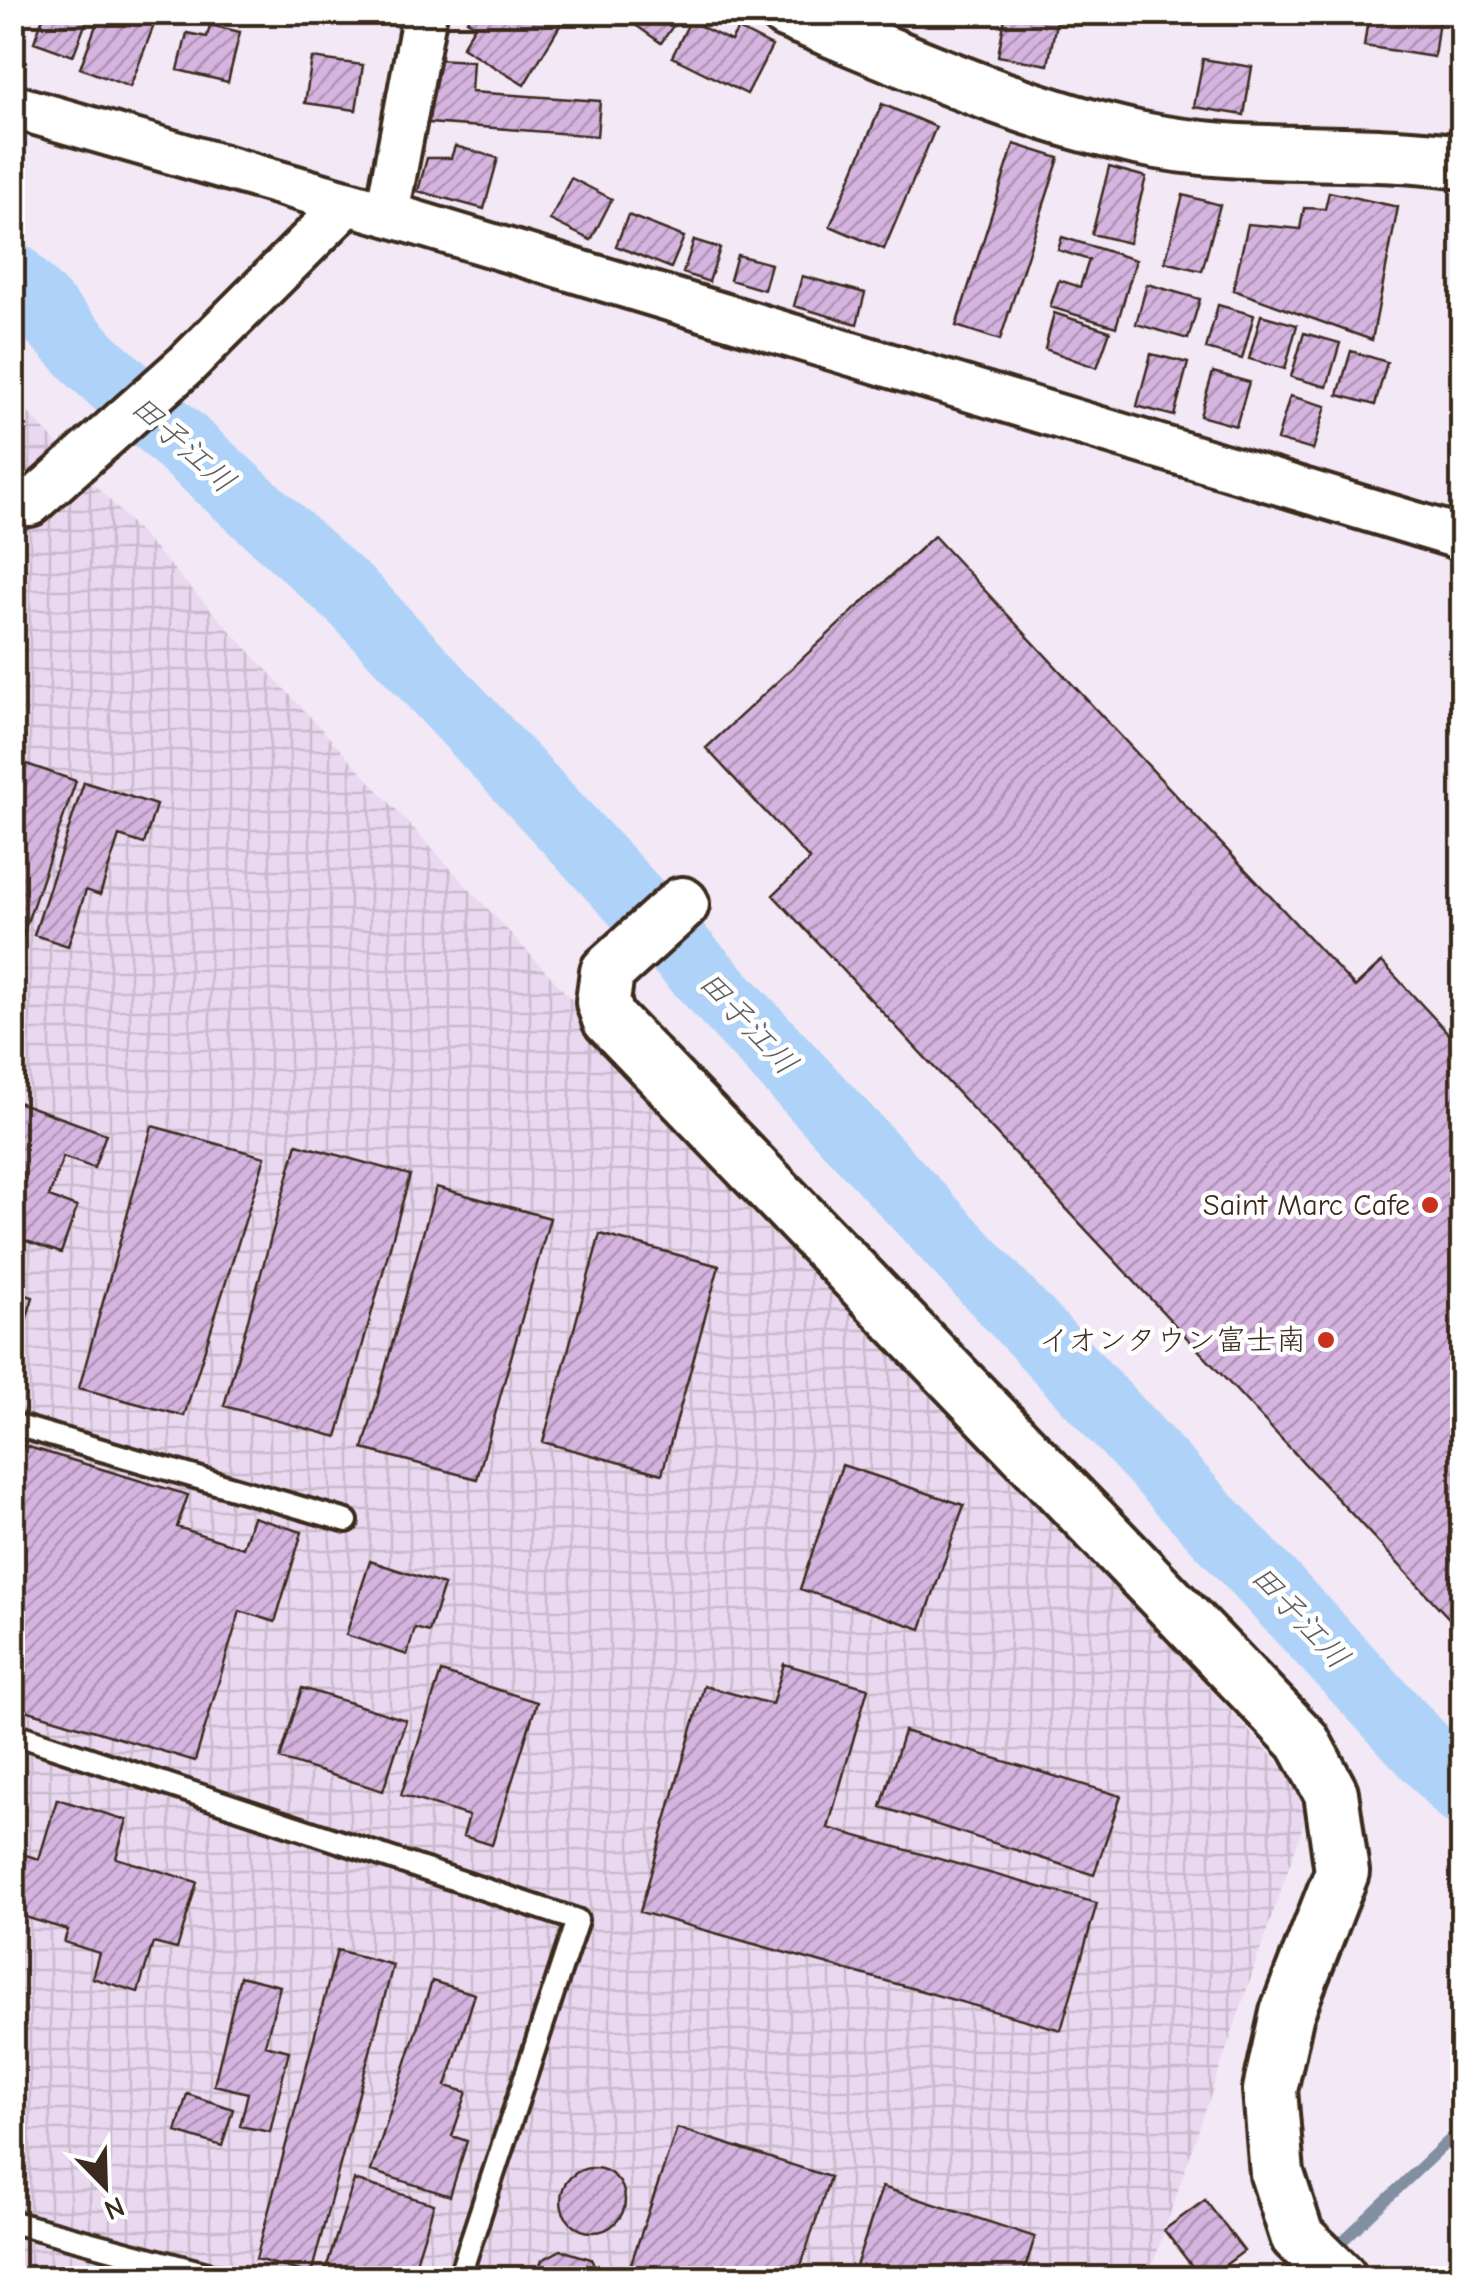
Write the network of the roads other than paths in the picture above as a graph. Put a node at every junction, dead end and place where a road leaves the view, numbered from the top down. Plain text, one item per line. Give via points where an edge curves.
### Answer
1 (425, 12) edge
2 (786, 12) edge
3 (12, 106) edge
4 (1462, 162) edge
5 (367, 208) junction
6 (22, 513) edge
7 (1462, 538) edge
8 (682, 904) dead end
9 (12, 1424) edge
10 (347, 1521) dead end
11 (12, 1733) edge
12 (12, 2222) edge
13 (223, 2278) edge
14 (459, 2278) edge
15 (1340, 2278) edge

1 - 5 street
2 - 4 street via 1022,106 1138,139 1262,153
3 - 5 street
5 - 6 street
5 - 7 street
8 - 15 street via 607,972 603,1002 609,1019 1303,1741 1331,1793 1342,1872 1287,2013 1270,2090 1276,2174 1297,2236
9 - 10 lane
11 - 14 lane via 576,1920
12 - 13 lane

